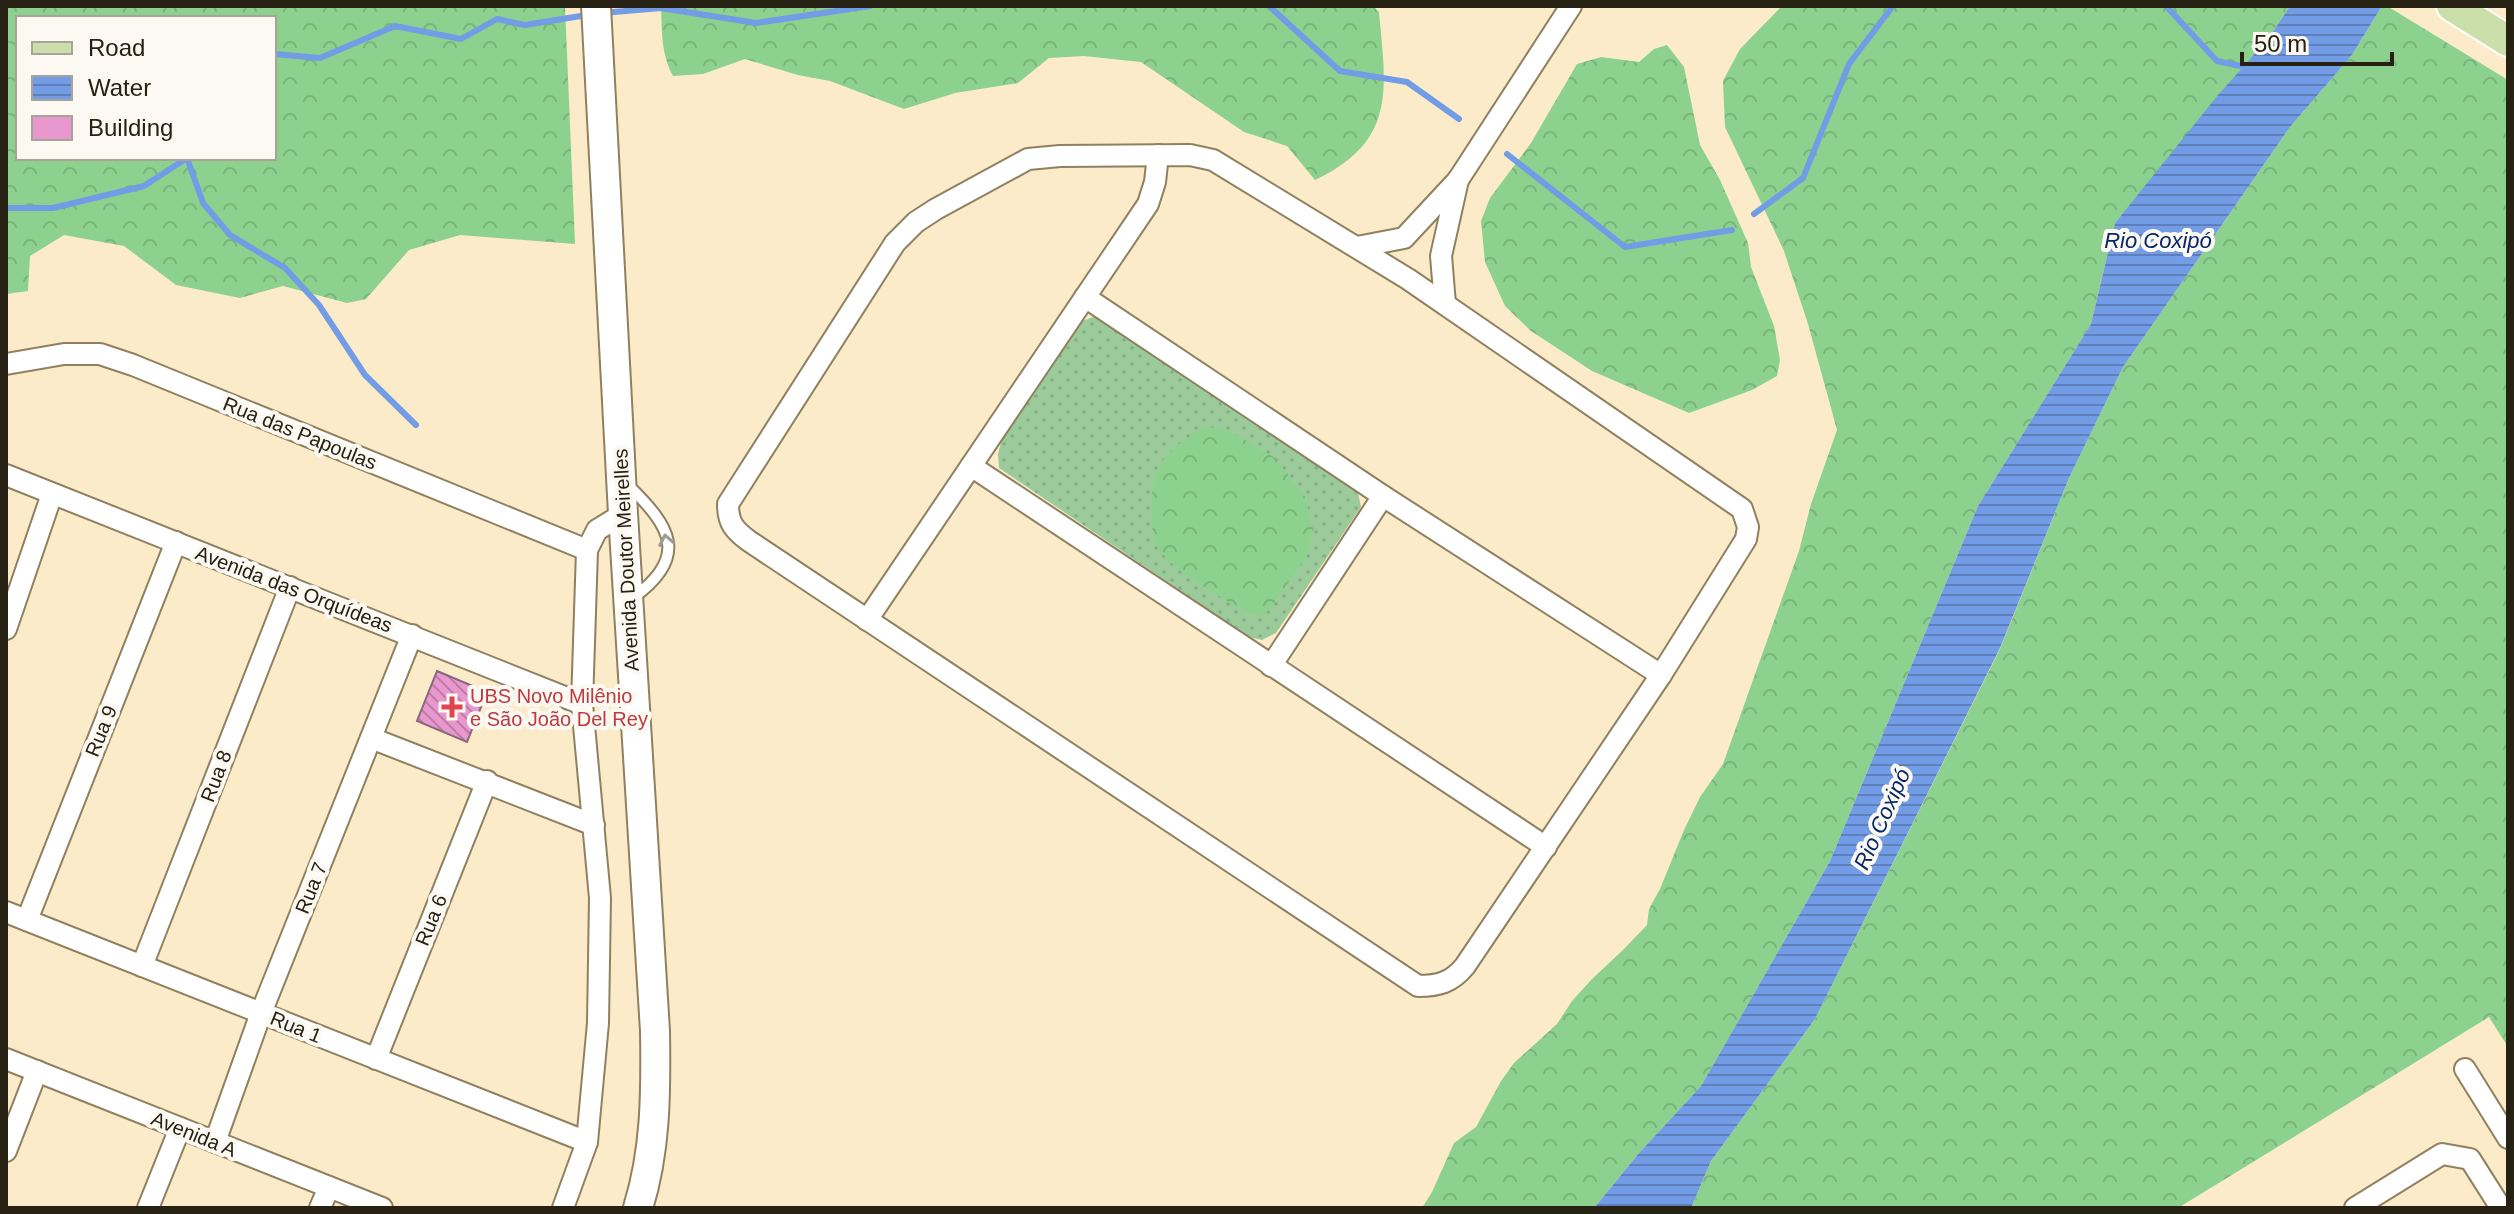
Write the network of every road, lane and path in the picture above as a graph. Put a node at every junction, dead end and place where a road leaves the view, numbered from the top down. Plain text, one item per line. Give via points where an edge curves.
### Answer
1 (596, 6) edge
2 (1571, 6) edge
3 (2452, 6) edge
4 (2500, 36) edge
5 (1158, 155) junction
6 (1458, 180) junction
7 (1357, 247) junction
8 (1085, 297) junction
9 (1445, 304) junction
10 (6, 364) edge
11 (971, 466) junction
12 (6, 475) edge
13 (621, 479) junction
14 (52, 494) junction
15 (1383, 496) junction
16 (623, 514) junction
17 (176, 542) junction
18 (587, 550) junction
19 (290, 587) junction
20 (629, 601) junction
21 (867, 620) junction
22 (6, 629) edge
23 (412, 635) junction
24 (1271, 666) junction
25 (1661, 675) junction
26 (582, 704) junction
27 (371, 738) junction
28 (487, 781) junction
29 (594, 825) junction
30 (1546, 847) junction
31 (6, 912) edge
32 (27, 920) junction
33 (142, 966) junction
34 (261, 1013) junction
35 (6, 1059) edge
36 (376, 1059) junction
37 (2465, 1069) dead end
38 (37, 1071) junction
39 (180, 1128) junction
40 (2508, 1138) edge
41 (215, 1142) junction
42 (587, 1142) junction
43 (6, 1151) edge
44 (329, 1187) junction
45 (148, 1208) edge
46 (320, 1208) edge
47 (382, 1208) edge
48 (563, 1208) edge
49 (638, 1208) edge
50 (2355, 1208) edge
51 (2501, 1208) edge

1 - 13 street, Avenida Doutor Meirelles
2 - 6 street
3 - 4 main road
5 - 7 street via 1213,160
5 - 8 street via 1148,204
5 - 21 street via 1028,159 916,222 895,243 728,504 728,520 737,533
6 - 7 street via 1404,238
6 - 9 street via 1441,256
7 - 9 street
8 - 11 street
8 - 15 street
9 - 25 street via 1742,509 1746,539
10 - 18 street, Rua das Papoulas via 100,354
11 - 21 street
11 - 24 street
12 - 14 street, Avenida das Orquídeas
13 - 16 street, Avenida Doutor Meirelles
20 -> 13 lane via 653,581 669,550 660,521
14 - 17 street, Avenida das Orquídeas
14 - 22 street
15 - 24 street
15 - 25 street
16 - 18 street via 597,530
16 - 20 street, Avenida Doutor Meirelles
17 - 19 street, Avenida das Orquídeas
17 - 32 street, Rua 9
18 - 26 street
19 - 23 street, Avenida das Orquídeas
19 - 33 street, Rua 8
20 - 49 street, Avenida Doutor Meirelles via 655,1031 656,1110
21 - 30 street via 1418,986 1435,986 1458,976
23 - 26 street, Avenida das Orquídeas
23 - 27 street, Rua 7
24 - 30 street
25 - 30 street
26 - 29 street
27 - 28 street
27 - 34 street, Rua 7
28 - 29 street
28 - 36 street, Rua 6
29 - 42 street via 600,898 598,1023
31 - 32 street, Rua 1
32 - 33 street, Rua 1
33 - 34 street, Rua 1
34 - 36 street, Rua 1
34 - 41 street, Rua 7
35 - 38 street, Avenida A
36 - 42 street, Rua 1
37 - 40 street
38 - 39 street, Avenida A
38 - 43 street
39 - 41 street, Avenida A
39 - 45 street
41 - 44 street, Avenida A
42 - 48 street
44 - 46 street
44 - 47 street, Avenida A
50 - 51 street via 2442,1154 2470,1159

